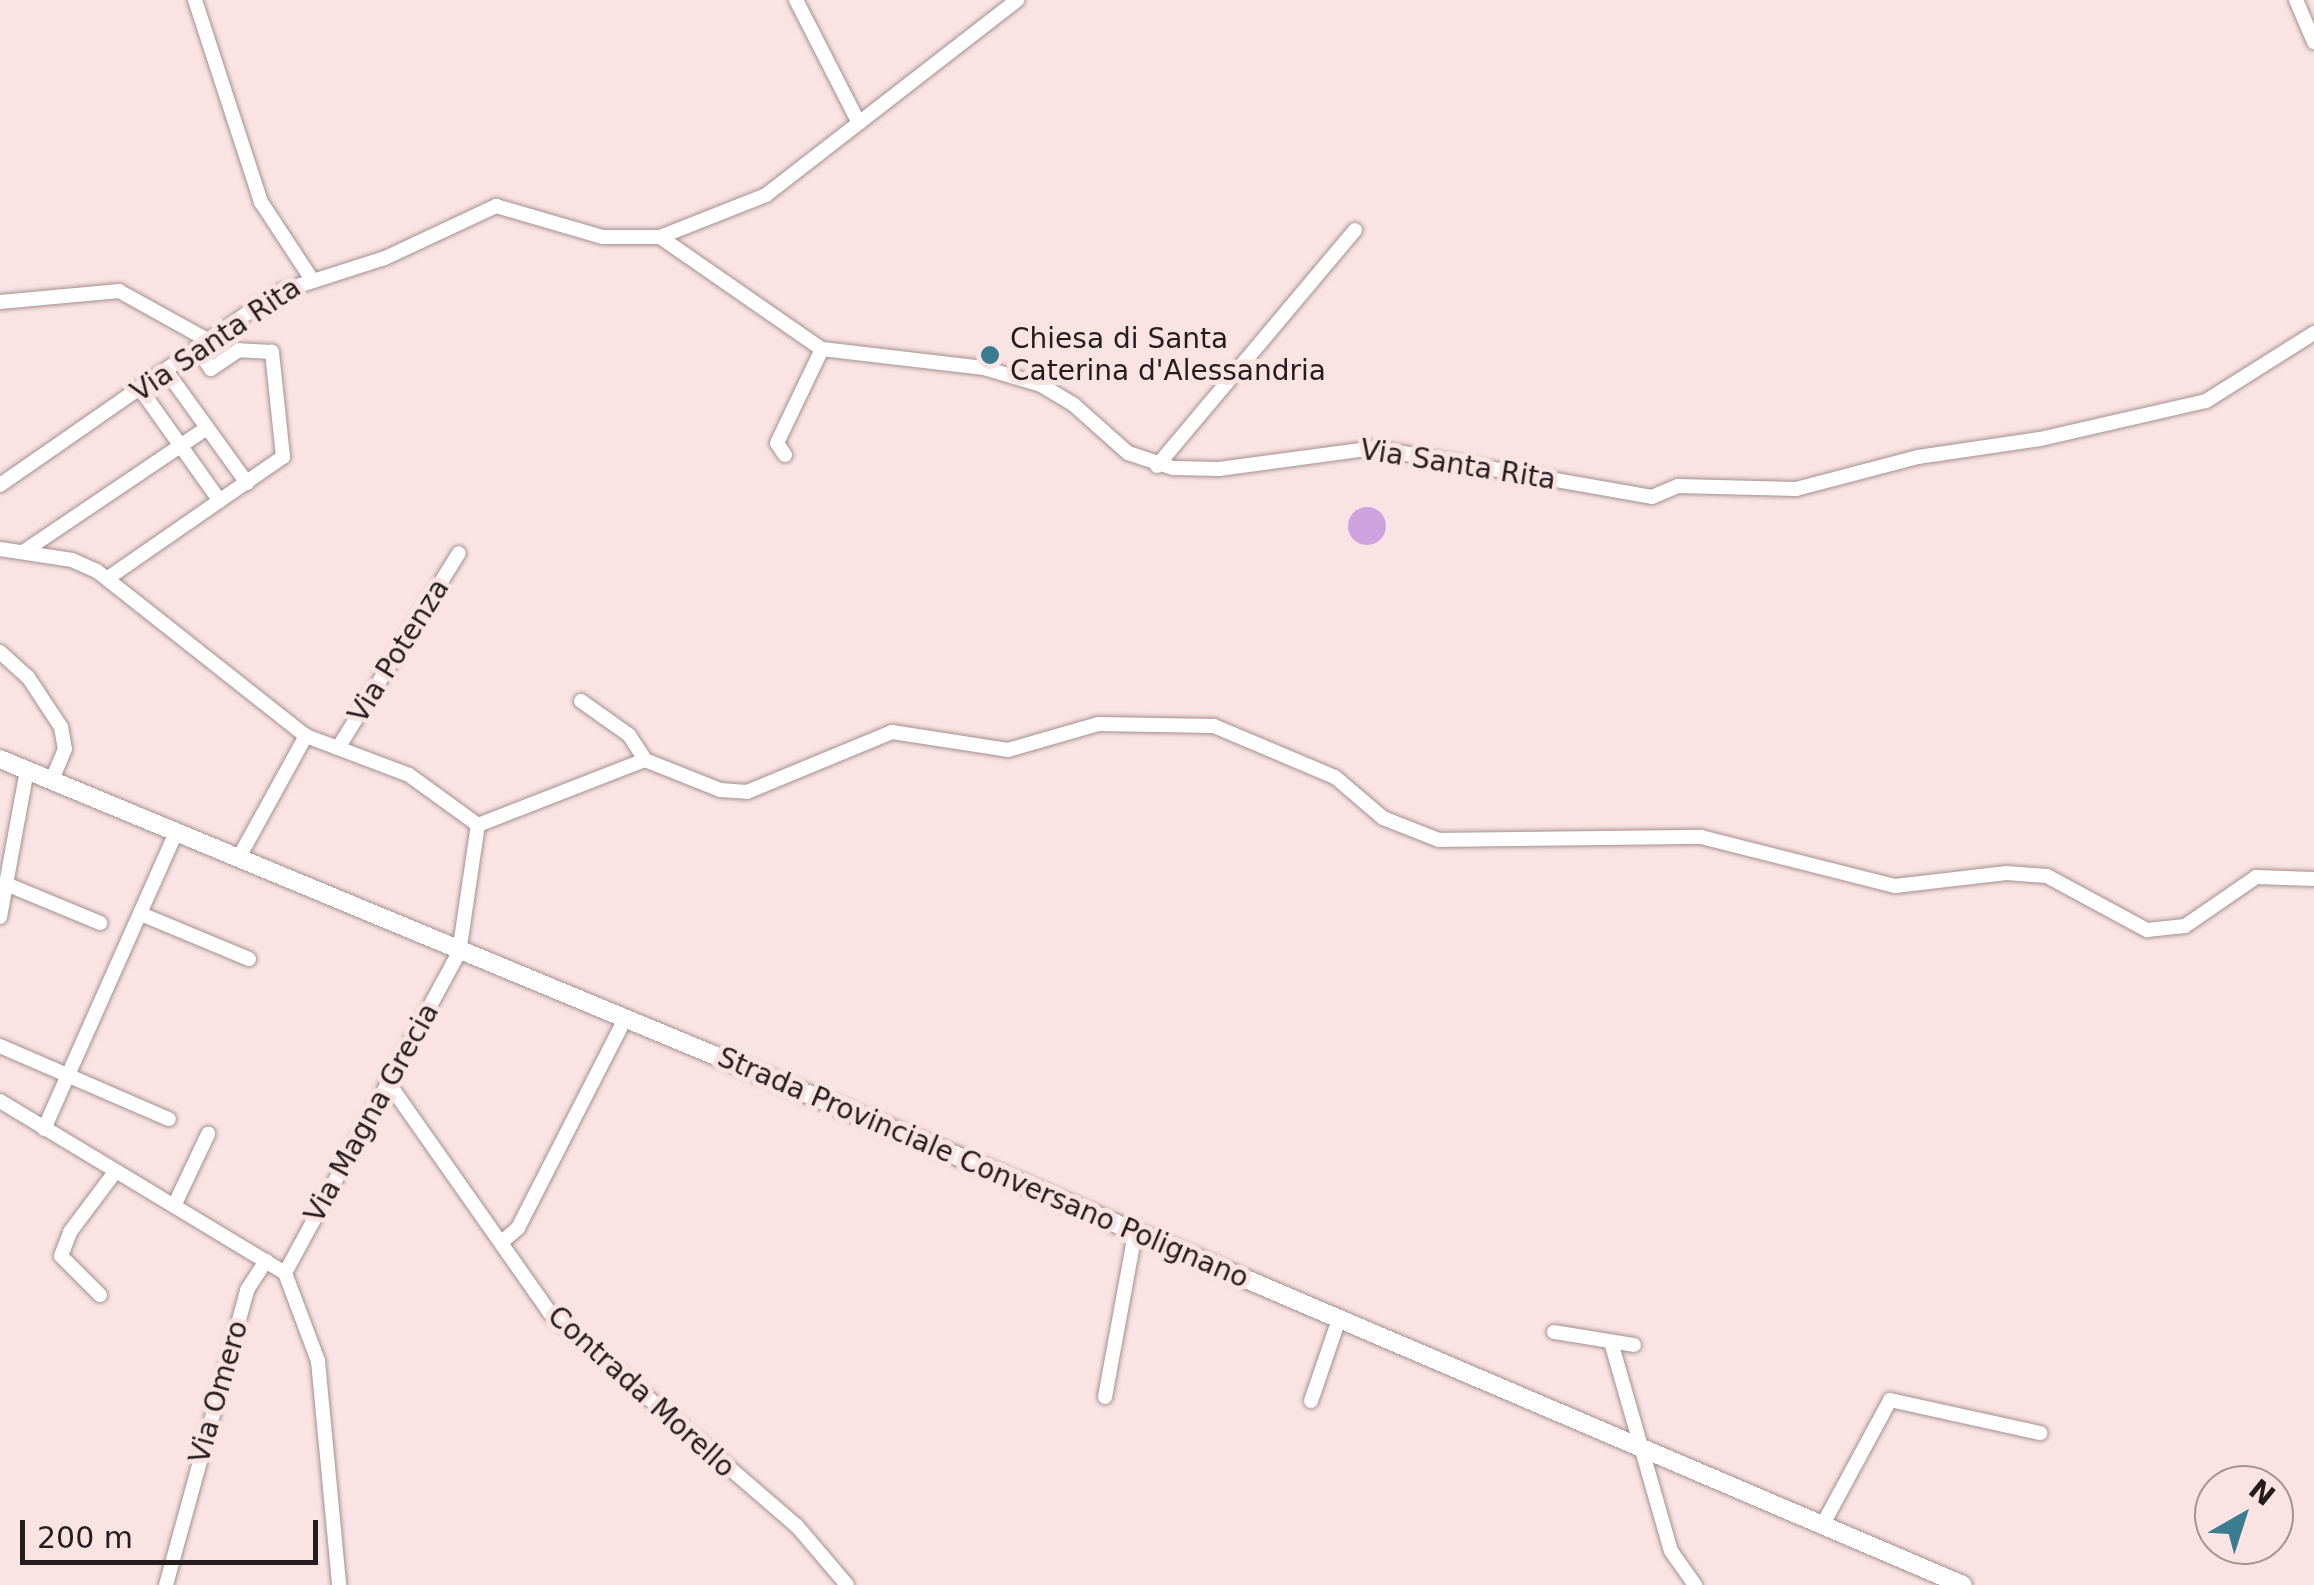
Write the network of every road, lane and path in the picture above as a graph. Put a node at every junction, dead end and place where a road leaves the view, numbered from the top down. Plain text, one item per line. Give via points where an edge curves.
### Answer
1 (195, 0) edge
2 (796, 0) edge
3 (1018, 0) edge
4 (2296, 0) edge
5 (2314, 42) edge
6 (859, 123) junction
7 (1356, 230) dead end
8 (660, 237) junction
9 (310, 278) junction
10 (0, 302) edge
11 (2314, 332) edge
12 (205, 346) junction
13 (822, 349) junction
14 (167, 372) junction
15 (141, 390) junction
16 (207, 428) junction
17 (180, 446) junction
18 (785, 455) dead end
19 (1157, 466) junction
20 (246, 482) junction
21 (0, 485) edge
22 (220, 501) junction
23 (0, 549) edge
24 (23, 552) junction
25 (460, 553) dead end
26 (108, 578) junction
27 (0, 652) edge
28 (581, 701) dead end
29 (306, 736) junction
30 (338, 748) junction
31 (0, 759) edge
32 (644, 760) junction
33 (28, 770) junction
34 (52, 779) junction
35 (478, 825) junction
36 (176, 832) junction
37 (238, 859) junction
38 (2314, 879) edge
39 (6, 884) junction
40 (141, 914) junction
41 (0, 917) edge
42 (100, 923) dead end
43 (460, 953) junction
44 (249, 959) dead end
45 (626, 1017) junction
46 (0, 1046) edge
47 (69, 1073) junction
48 (388, 1081) junction
49 (0, 1101) edge
50 (169, 1119) dead end
51 (44, 1129) junction
52 (208, 1134) dead end
53 (115, 1172) junction
54 (174, 1206) junction
55 (1135, 1234) junction
56 (503, 1241) junction
57 (266, 1261) junction
58 (285, 1273) junction
59 (100, 1295) dead end
60 (1339, 1319) junction
61 (1554, 1332) dead end
62 (1611, 1342) junction
63 (1634, 1345) dead end
64 (1105, 1396) dead end
65 (1311, 1401) dead end
66 (2040, 1433) dead end
67 (1643, 1450) junction
68 (1822, 1526) junction
69 (166, 1585) edge
70 (339, 1585) edge
71 (847, 1585) edge
72 (1695, 1585) edge
73 (1962, 1585) edge

1 - 9 street via 261,202
2 - 6 street
3 - 6 street
4 - 5 street
6 - 8 street via 749,206
7 - 19 street
8 - 9 street, Via Santa Rita via 603,236 496,206 385,258
8 - 13 street, Via Santa Rita
9 - 12 street, Via Santa Rita
10 - 12 street via 118,290
11 - 19 street, Via Santa Rita via 2206,400 2040,439 1918,457 1796,489 1678,486 1652,497 1374,448 1218,469
12 - 14 street, Via Santa Rita
12 - 20 street via 211,369 238,350 272,352 275,358 283,457
13 - 18 street via 777,442
13 - 19 street, Via Santa Rita via 1014,376 1061,395 1128,454
14 - 15 street, Via Santa Rita
14 - 16 street
15 - 17 street
15 - 21 street, Via Santa Rita
16 - 17 street
16 - 20 street
17 - 22 street
17 - 24 street
20 - 22 street
22 - 26 street
23 - 24 street
24 - 26 street via 72,560
25 - 30 street, Via Potenza
26 - 29 street
27 - 34 street via 28,677 61,727 64,749
28 - 32 street via 629,735
29 - 30 street
29 - 37 street
30 - 35 street via 410,775
31 - 33 main road, Strada Provinciale Conversano Polignano
32 - 35 street
32 - 38 street via 720,790 747,792 892,732 1008,750 1098,724 1214,726 1335,777 1384,818 1438,840 1701,837 1895,886 2046,876 2147,930 2185,926 2256,877
33 - 34 main road, Strada Provinciale Conversano Polignano
33 - 39 street
34 - 36 main road, Strada Provinciale Conversano Polignano
35 - 43 street
36 - 37 main road, Strada Provinciale Conversano Polignano
36 - 40 street
37 - 43 main road, Strada Provinciale Conversano Polignano
39 - 41 street
39 - 42 street
40 - 44 street
40 - 47 street
43 - 45 main road, Strada Provinciale Conversano Polignano
43 - 48 street, Via Magna Grecia
45 - 55 main road, Strada Provinciale Conversano Polignano
45 - 56 street via 518,1228
46 - 47 street
47 - 50 street
47 - 51 street
48 - 56 street, Contrada Morello
48 - 58 street, Via Magna Grecia
49 - 51 street
51 - 53 street
52 - 54 street
53 - 54 street
53 - 59 street via 63,1243 68,1266
54 - 57 street
55 - 60 main road, Strada Provinciale Conversano Polignano
55 - 64 street
56 - 71 street, Contrada Morello via 550,1313 797,1526
57 - 58 street
57 - 69 street, Via Omero via 248,1290
58 - 70 street via 316,1347
60 - 65 street
60 - 67 main road, Strada Provinciale Conversano Polignano
61 - 62 street
62 - 63 street
62 - 67 street via 1618,1386
66 - 68 street via 1890,1400
67 - 68 main road, Strada Provinciale Conversano Polignano
67 - 72 street via 1671,1552
68 - 73 main road, Strada Provinciale Conversano Polignano

